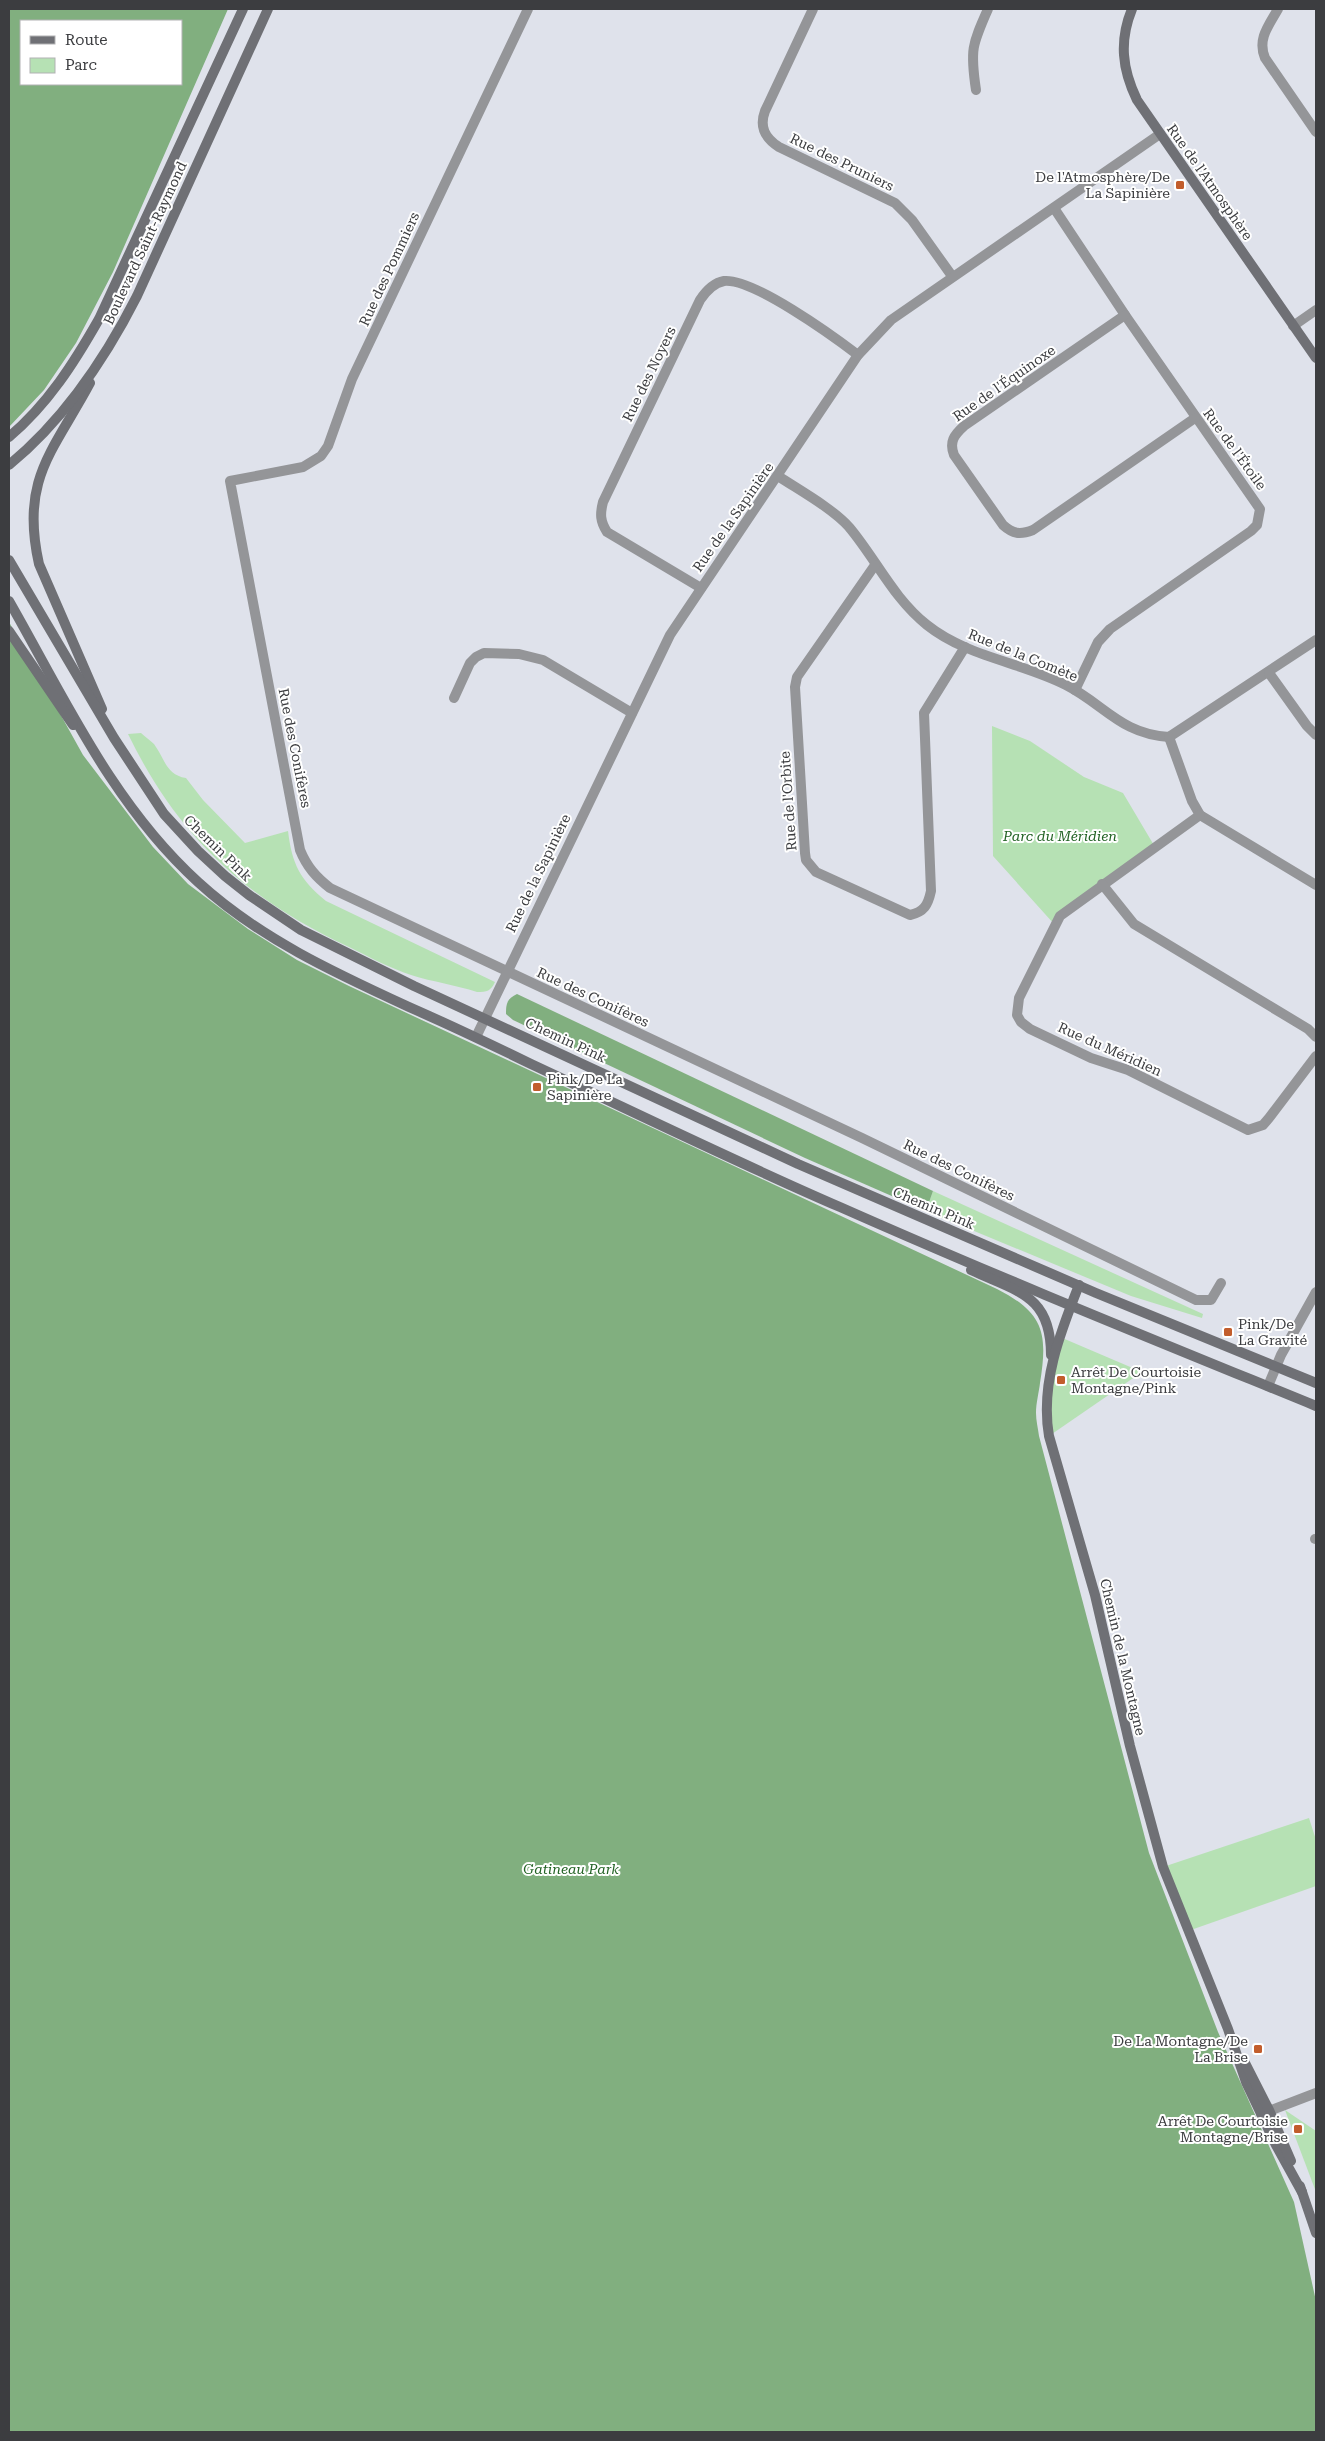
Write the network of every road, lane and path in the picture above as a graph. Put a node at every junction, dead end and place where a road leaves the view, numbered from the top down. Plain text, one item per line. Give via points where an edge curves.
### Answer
1 (243, 9) edge
2 (268, 9) edge
3 (528, 9) edge
4 (813, 9) edge
5 (988, 9) edge
6 (1132, 9) edge
7 (1278, 9) edge
8 (976, 90) dead end
9 (1316, 132) edge
10 (1160, 134) junction
11 (1054, 208) junction
12 (952, 276) junction
13 (1316, 310) edge
14 (1125, 315) junction
15 (1293, 326) junction
16 (115, 338) junction
17 (858, 355) junction
18 (1316, 358) edge
19 (1195, 418) junction
20 (9, 437) edge
21 (9, 465) edge
22 (778, 476) junction
23 (230, 481) joint
24 (9, 560) edge
25 (875, 565) junction
26 (701, 588) junction
27 (9, 601) edge
28 (9, 631) edge
29 (1316, 640) edge
30 (965, 647) junction
31 (1269, 673) junction
32 (1075, 690) junction
33 (454, 698) dead end
34 (632, 713) junction
35 (1316, 735) edge
36 (114, 738) junction
37 (1169, 738) junction
38 (97, 758) junction
39 (1200, 814) junction
40 (1102, 884) junction
41 (1316, 885) edge
42 (506, 971) junction
43 (485, 1018) junction
44 (1316, 1037) edge
45 (476, 1038) junction
46 (1316, 1056) edge
47 (842, 1208) junction
48 (1221, 1283) dead end
49 (1079, 1286) junction
50 (1316, 1292) edge
51 (1071, 1306) junction
52 (1276, 1367) junction
53 (1050, 1374) junction
54 (1316, 1383) edge
55 (1268, 1386) junction
56 (1316, 1406) edge
57 (1316, 2093) edge
58 (1265, 2112) junction
59 (1316, 2232) edge

1 - 20 main road, Boulevard Saint-Raymond via 99,319 52,394
2 - 16 main road, Boulevard Saint-Raymond
3 - 23 street, Rue des Pommiers via 352,379 328,446 321,456 303,467
4 - 12 street, Rue des Pruniers via 765,111 762,120 766,136 779,147 895,203 912,220
5 - 8 street via 972,53
6 - 10 main road, Rue de l'Atmosphère via 1123,36 1126,74 1137,100
7 - 9 street via 1264,34 1261,50
10 - 11 street, Rue de la Sapinière
10 - 15 main road, Rue de l'Atmosphère
11 - 12 street, Rue de la Sapinière
11 - 14 street, Rue de l'Étoile
12 - 17 street, Rue de la Sapinière via 891,320
13 - 15 street
14 - 19 street, Rue de l'Étoile
14 - 19 street, Rue de l'Équinoxe via 964,426 952,440 954,455 1003,525 1010,531 1025,534
15 - 18 main road, Rue de l'Atmosphère
16 - 21 main road, Boulevard Saint-Raymond via 55,420
16 - 36 main road via 46,460 36,493 33,519 39,564
17 - 22 street, Rue de la Sapinière
17 - 26 street, Rue des Noyers via 808,318 744,285 716,283 700,300 602,502 600,513 601,523 607,532
19 - 32 street, Rue de l'Étoile via 1257,502 1260,509 1257,525 1110,629 1098,642
22 - 25 street, Rue de la Comète via 840,519
22 - 26 street, Rue de la Sapinière
23 - 42 street, Rue des Conifères via 300,850 305,862 330,888
24 - 36 main road, Chemin Pink
25 - 30 street, Rue de la Comète via 914,613 938,633
25 - 30 street, Rue de l'Orbite via 798,676 795,687 805,853 806,860 816,872 910,915 926,908 931,891 924,713
26 - 34 street, Rue de la Sapinière via 670,635
27 - 38 main road
28 - 38 main road via 52,698
29 - 31 street
30 - 32 street, Rue de la Comète
31 - 35 street
31 - 37 street
32 - 37 street, Rue de la Comète via 1128,728
33 - 34 street via 476,657 484,653 519,654 543,660
34 - 42 street, Rue de la Sapinière
36 - 43 main road, Chemin Pink via 164,814 198,851 249,896 319,941
37 - 39 street
38 - 45 main road via 171,856 234,912 309,959
39 - 40 street, Rue du Méridien
39 - 41 street
40 - 44 street via 1134,924 1308,1029
40 - 46 street, Rue du Méridien via 1068,908 1054,924 1019,998 1016,1015 1021,1022 1091,1058 1128,1070 1248,1130 1262,1125 1269,1118
42 - 43 street, Rue de la Sapinière
42 - 48 street, Rue des Conifères via 1196,1300 1210,1300
43 - 45 street, Rue de la Sapinière
43 - 49 main road, Chemin Pink via 754,1144
45 - 47 main road
47 - 51 main road
47 - 53 main road via 1019,1292 1036,1304 1043,1312 1049,1330
49 - 51 main road, Chemin de la Montagne
49 - 52 main road, Chemin Pink
50 - 52 street
51 - 53 main road, Chemin de la Montagne
51 - 55 main road
52 - 54 main road, Chemin Pink
52 - 55 street
53 - 58 main road, Chemin de la Montagne via 1046,1411 1049,1436 1164,1867 1246,2082
55 - 56 main road
57 - 58 street
58 - 59 main road, Chemin de la Montagne via 1302,2192

